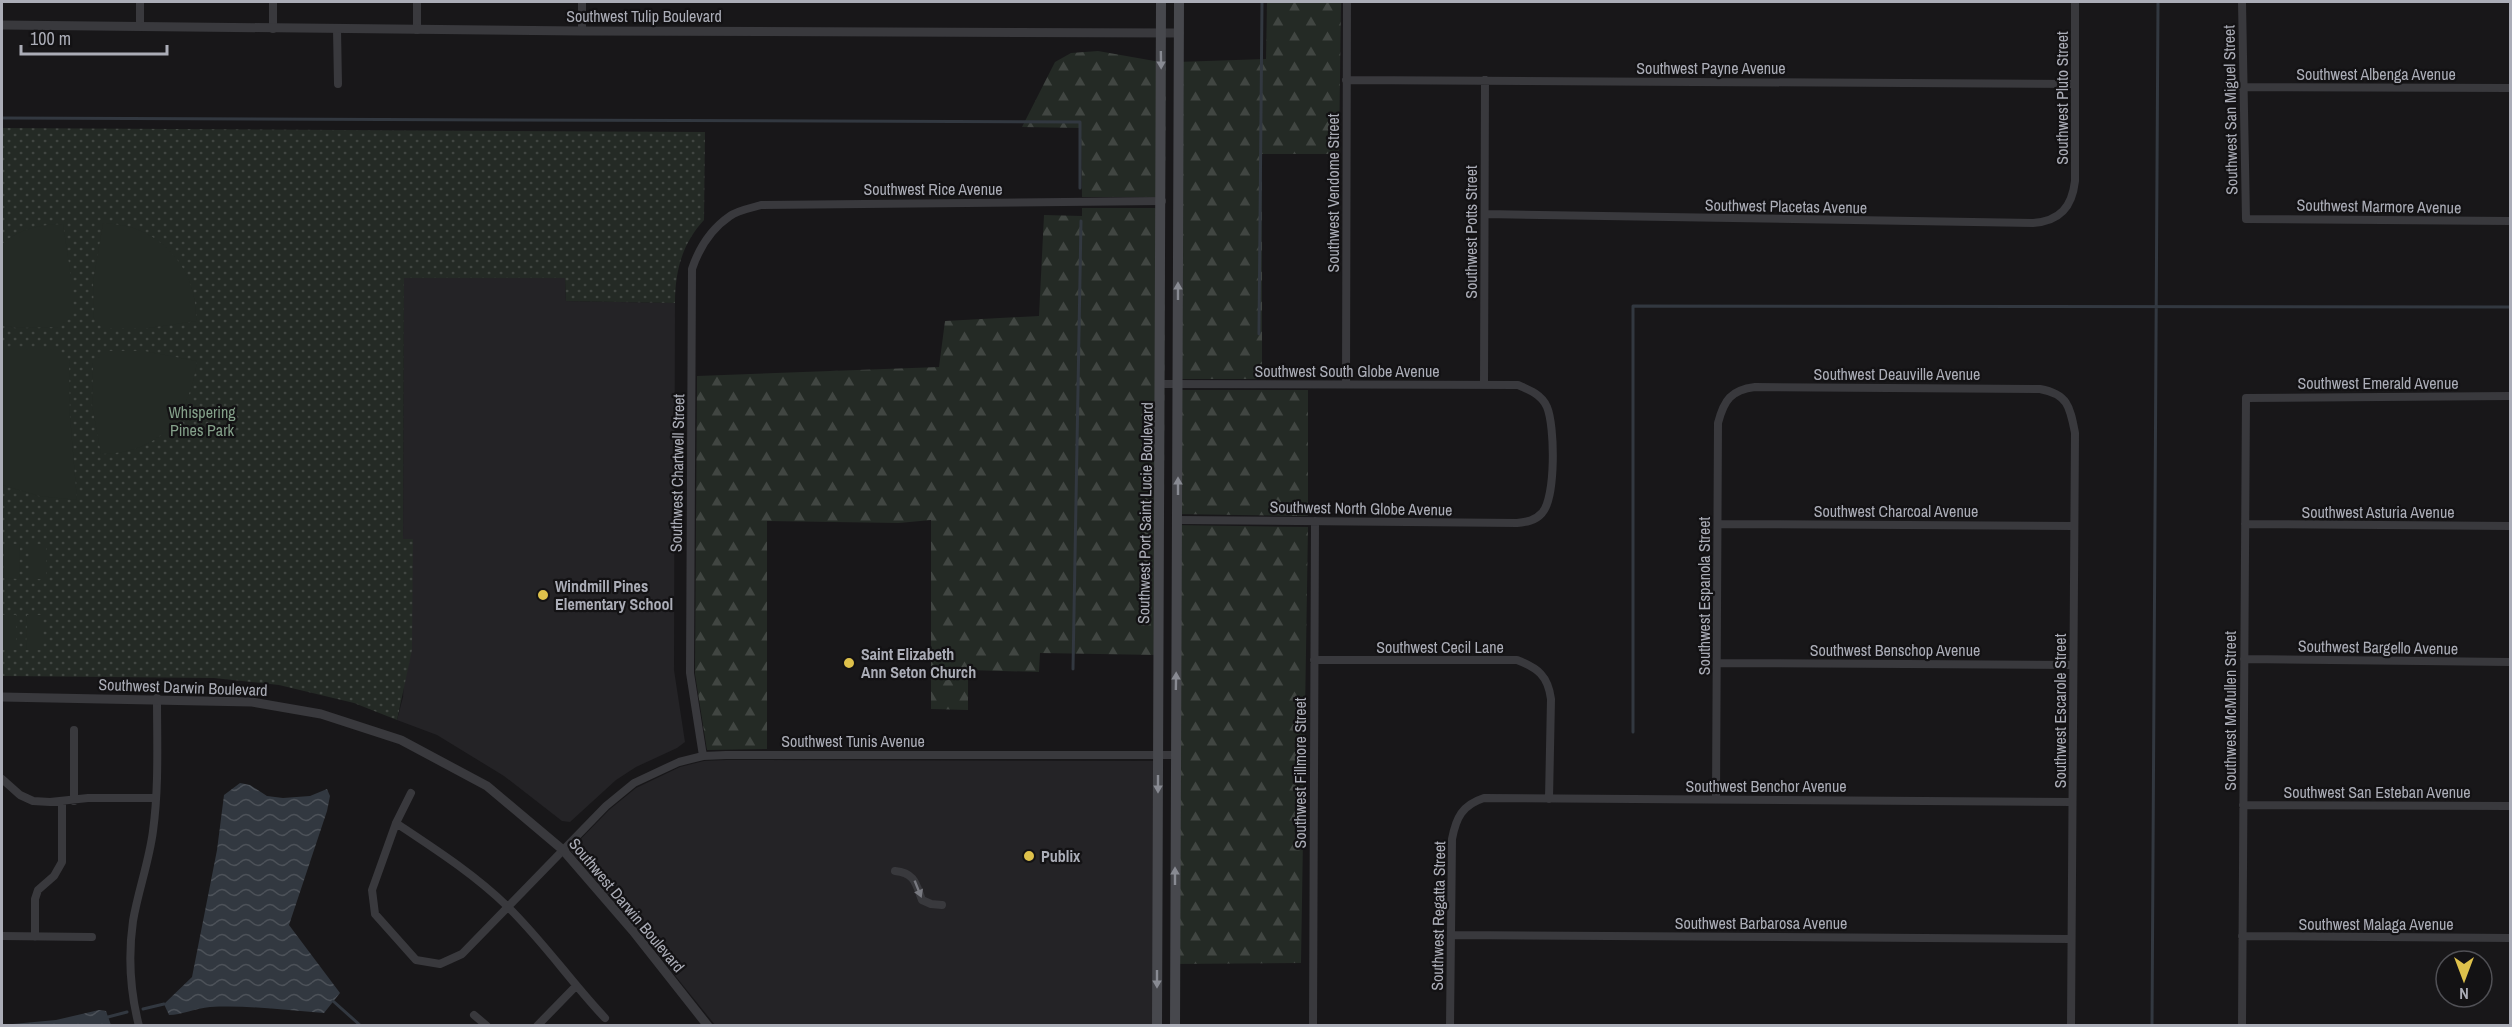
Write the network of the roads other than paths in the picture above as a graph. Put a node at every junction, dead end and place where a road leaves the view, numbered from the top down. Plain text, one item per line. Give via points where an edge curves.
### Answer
1 (140, 2) edge
2 (273, 2) edge
3 (417, 2) edge
4 (582, 2) edge
5 (1161, 2) edge
6 (1179, 2) edge
7 (1347, 2) edge
8 (2075, 2) edge
9 (2242, 2) edge
10 (2, 25) edge
11 (140, 26) junction
12 (273, 28) junction
13 (337, 29) junction
14 (417, 30) junction
15 (582, 31) junction
16 (1161, 33) junction
17 (1179, 33) junction
18 (1346, 80) junction
19 (1485, 80) junction
20 (338, 84) dead end
21 (2075, 84) junction
22 (2242, 87) junction
23 (2511, 88) edge
24 (2074, 194) joint
25 (1162, 201) junction
26 (1485, 214) junction
27 (2246, 219) joint
28 (2511, 221) edge
29 (712, 232) joint
30 (1161, 384) junction
31 (1178, 384) junction
32 (1346, 384) junction
33 (1484, 385) junction
34 (2511, 396) edge
35 (1730, 397) joint
36 (2246, 398) joint
37 (2064, 399) joint
38 (1541, 514) joint
39 (1178, 520) junction
40 (1315, 521) junction
41 (1718, 524) junction
42 (2245, 524) junction
43 (2074, 526) junction
44 (2511, 526) edge
45 (2244, 658) junction
46 (1314, 660) junction
47 (2511, 662) edge
48 (1717, 663) junction
49 (2073, 665) junction
50 (2, 697) edge
51 (157, 698) junction
52 (74, 730) dead end
53 (1158, 755) junction
54 (1175, 755) junction
55 (703, 756) junction
56 (2, 779) edge
57 (411, 793) dead end
58 (156, 798) junction
59 (1549, 799) junction
60 (1716, 799) junction
61 (62, 801) junction
62 (74, 801) junction
63 (2072, 802) junction
64 (2243, 805) junction
65 (2511, 806) edge
66 (1463, 809) joint
67 (396, 824) junction
68 (563, 850) junction
69 (895, 871) dead end
70 (942, 905) dead end
71 (507, 906) junction
72 (1452, 935) junction
73 (2, 936) edge
74 (2242, 936) junction
75 (35, 937) junction
76 (92, 937) dead end
77 (2511, 938) edge
78 (2071, 939) junction
79 (575, 987) junction
80 (474, 1015) dead end
81 (605, 1018) dead end
82 (704, 1024) edge
83 (139, 1026) edge
84 (488, 1026) edge
85 (537, 1026) edge
86 (1157, 1026) edge
87 (1175, 1026) edge
88 (1313, 1026) edge
89 (1450, 1026) edge
90 (2071, 1026) edge
91 (2242, 1026) edge

1 - 11 street
2 - 12 street
3 - 14 street
4 - 15 street
5 - 16 main road, Southwest Port Saint Lucie Boulevard
6 - 17 main road, Southwest Port Saint Lucie Boulevard
7 - 18 street, Southwest Vendome Street
8 - 21 street, Southwest Pluto Street
9 - 22 street, Southwest San Miguel Street
10 - 11 street, Southwest Tulip Boulevard
11 - 12 street, Southwest Tulip Boulevard
12 - 13 street, Southwest Tulip Boulevard
13 - 14 street, Southwest Tulip Boulevard
13 - 20 street
14 - 15 street, Southwest Tulip Boulevard
15 - 16 street, Southwest Tulip Boulevard
16 - 17 street, Southwest Tulip Boulevard
16 -> 25 main road, Southwest Port Saint Lucie Boulevard
31 -> 17 main road, Southwest Port Saint Lucie Boulevard
18 - 19 street, Southwest Payne Avenue
18 - 32 street, Southwest Vendome Street
19 - 21 street, Southwest Payne Avenue
19 - 26 street, Southwest Potts Street
21 - 24 street, Southwest Pluto Street
22 - 23 street, Southwest Albenga Avenue
22 - 27 street, Southwest San Miguel Street
24 - 26 street, Southwest Placetas Avenue via 2059,216 2033,223
25 - 29 street, Southwest Rice Avenue via 761,205 731,215
25 - 30 main road, Southwest Port Saint Lucie Boulevard
26 - 33 street, Southwest Potts Street
27 - 28 street, Southwest Marmore Avenue
29 - 55 street, Southwest Chartwell Street via 698,251 692,269 690,663
30 - 31 street, Southwest South Globe Avenue
30 - 53 main road, Southwest Port Saint Lucie Boulevard
31 - 32 street, Southwest South Globe Avenue
39 -> 31 main road, Southwest Port Saint Lucie Boulevard
32 - 33 street, Southwest South Globe Avenue
33 - 38 street, Southwest South Globe Avenue via 1518,385 1531,390 1547,407 1551,423 1552,489
34 - 36 street, Southwest Emerald Avenue
35 - 37 street, Southwest Deauville Avenue via 1740,389 1767,387 2040,389
35 - 41 street, Southwest Espanola Street via 1718,423
36 - 42 street, Southwest McMullen Street
37 - 43 street, Southwest Escarole Street via 2075,433
38 - 40 street, Southwest North Globe Avenue via 1517,523
39 - 40 street, Southwest North Globe Avenue
54 -> 39 main road, Southwest Port Saint Lucie Boulevard
40 - 46 street, Southwest Fillmore Street
41 - 43 street, Southwest Charcoal Avenue
41 - 48 street, Southwest Espanola Street
42 - 44 street, Southwest Asturia Avenue
42 - 45 street, Southwest McMullen Street
43 - 49 street, Southwest Escarole Street
45 - 47 street, Southwest Bargello Avenue
45 - 64 street, Southwest McMullen Street
46 - 59 street, Southwest Cecil Lane via 1517,660 1531,665 1542,673 1550,693
46 - 88 street, Southwest Fillmore Street
48 - 49 street, Southwest Benschop Avenue
48 - 60 street, Southwest Espanola Street
49 - 63 street, Southwest Escarole Street
50 - 51 street, Southwest Darwin Boulevard
51 - 58 street
51 - 68 street, Southwest Darwin Boulevard via 252,702 321,714 401,740 487,786
52 - 62 street
53 - 54 street, Southwest Tunis Avenue
53 - 55 street, Southwest Tunis Avenue
53 -> 86 main road, Southwest Port Saint Lucie Boulevard
87 -> 54 main road, Southwest Port Saint Lucie Boulevard
55 - 68 street, Southwest Tunis Avenue via 679,762 634,783
56 - 61 street via 33,801
57 - 67 street, Southwest Tunis Avenue
58 - 62 street
58 - 83 street via 153,833 131,941 133,996
59 - 60 street, Southwest Benchor Avenue
59 - 66 street, Southwest Benchor Avenue via 1484,798
60 - 63 street, Southwest Benchor Avenue
61 - 62 street
61 - 75 street via 62,862 54,876 38,890
63 - 78 street, Southwest Escarole Street
64 - 65 street, Southwest San Esteban Avenue
64 - 74 street, Southwest McMullen Street
66 - 72 street, Southwest Regatta Street via 1452,839
67 - 71 street via 455,862
67 - 71 street, Southwest Tunis Avenue via 372,890 375,914 416,960 440,964 462,954
68 - 71 street, Southwest Tunis Avenue
68 - 82 street, Southwest Darwin Boulevard via 633,931
69 -> 70 street via 912,876 922,900
71 - 79 street
72 - 78 street, Southwest Barbarosa Avenue
72 - 89 street, Southwest Regatta Street
73 - 75 street
74 - 77 street, Southwest Malaga Avenue
74 - 91 street, Southwest McMullen Street
75 - 76 street
78 - 90 street, Southwest Escarole Street
79 - 81 street
79 - 85 street
80 - 84 street

